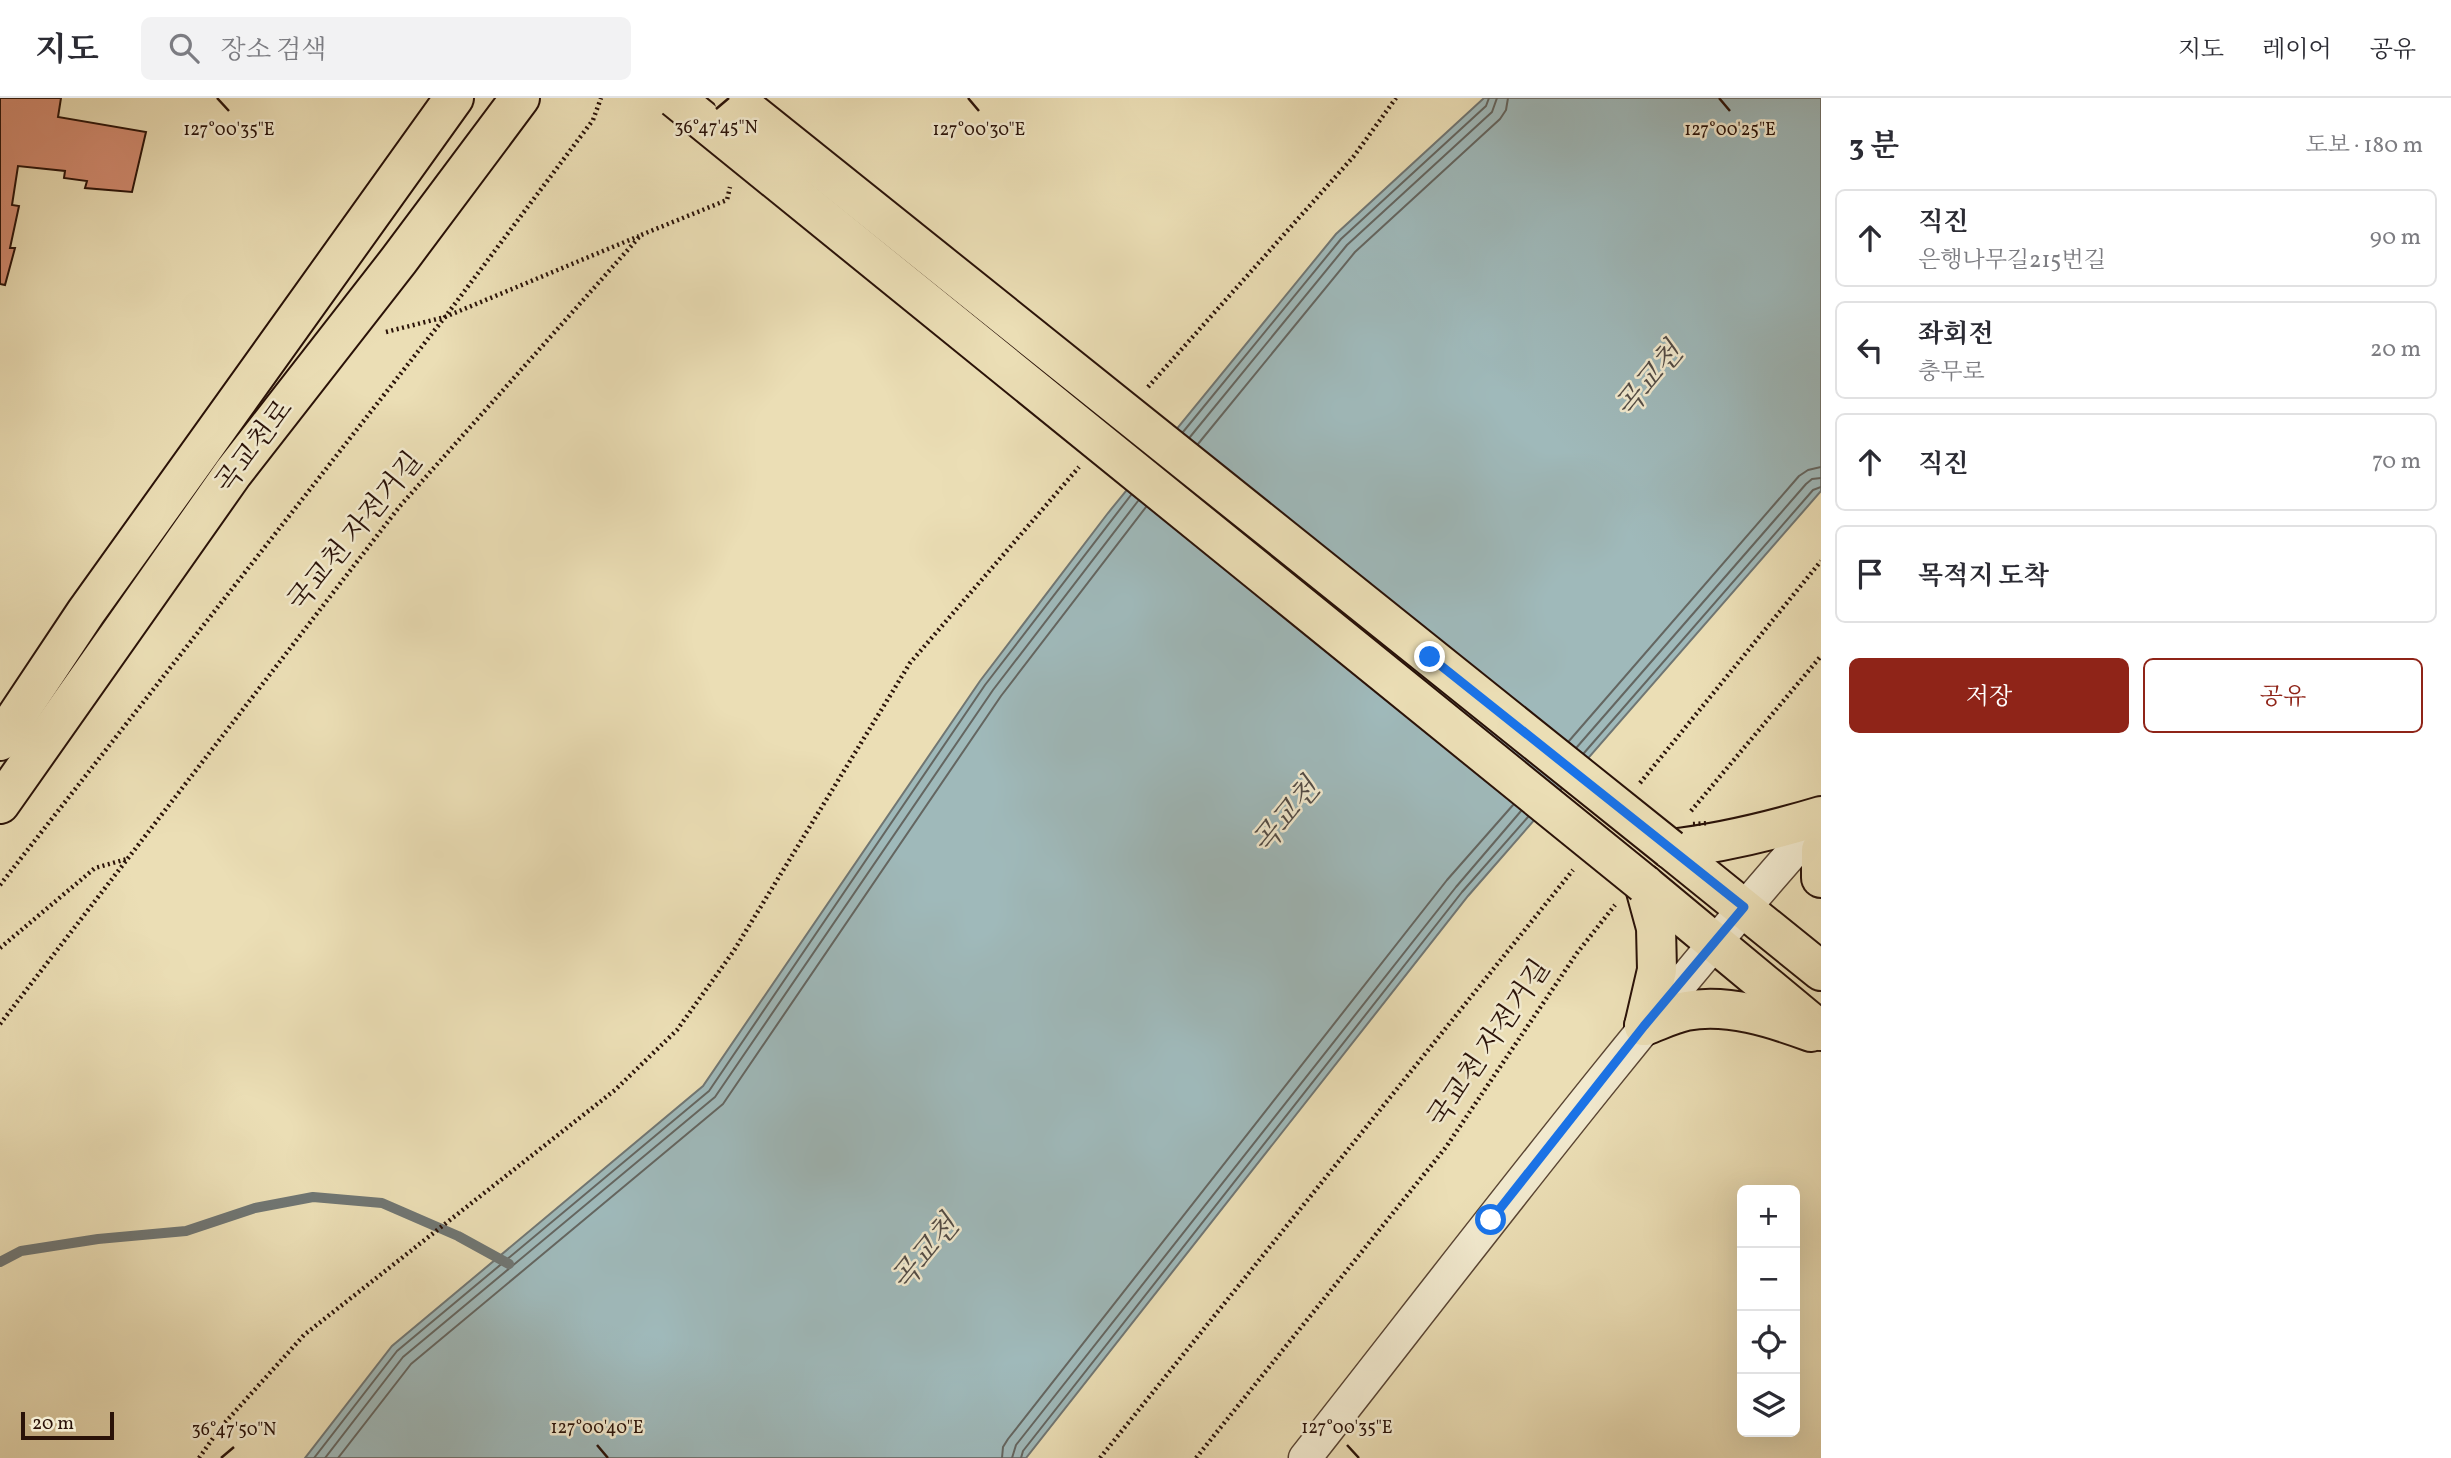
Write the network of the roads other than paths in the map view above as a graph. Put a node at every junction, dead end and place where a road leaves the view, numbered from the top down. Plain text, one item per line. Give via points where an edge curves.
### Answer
1 (454, 98) edge
2 (520, 98) edge
3 (675, 98) edge
4 (733, 98) edge
5 (432, 116) edge
6 (0, 741) edge
7 (0, 804) edge
8 (1821, 818) edge
9 (1670, 849) junction
10 (1821, 850) edge
11 (1821, 878) edge
12 (1632, 891) junction
13 (1744, 907) junction
14 (1714, 944) junction
15 (1821, 971) edge
16 (1644, 1026) junction
17 (1821, 1033) edge
18 (1305, 1458) edge

1 - 5 main road, 곡교천로
2 - 7 main road, 곡교천로 via 233,473
3 - 12 main road, bridge
4 - 9 main road, bridge
5 - 6 main road, 곡교천로
8 - 9 main road via 1714,844
8 - 13 street
9 - 13 main road
10 - 11 main road
12 - 14 main road
12 - 16 main road via 1656,928 1657,970
13 - 14 street
13 - 15 main road
14 - 16 street
14 - 17 main road
16 - 17 main road via 1686,1011 1730,1010
16 - 18 street

